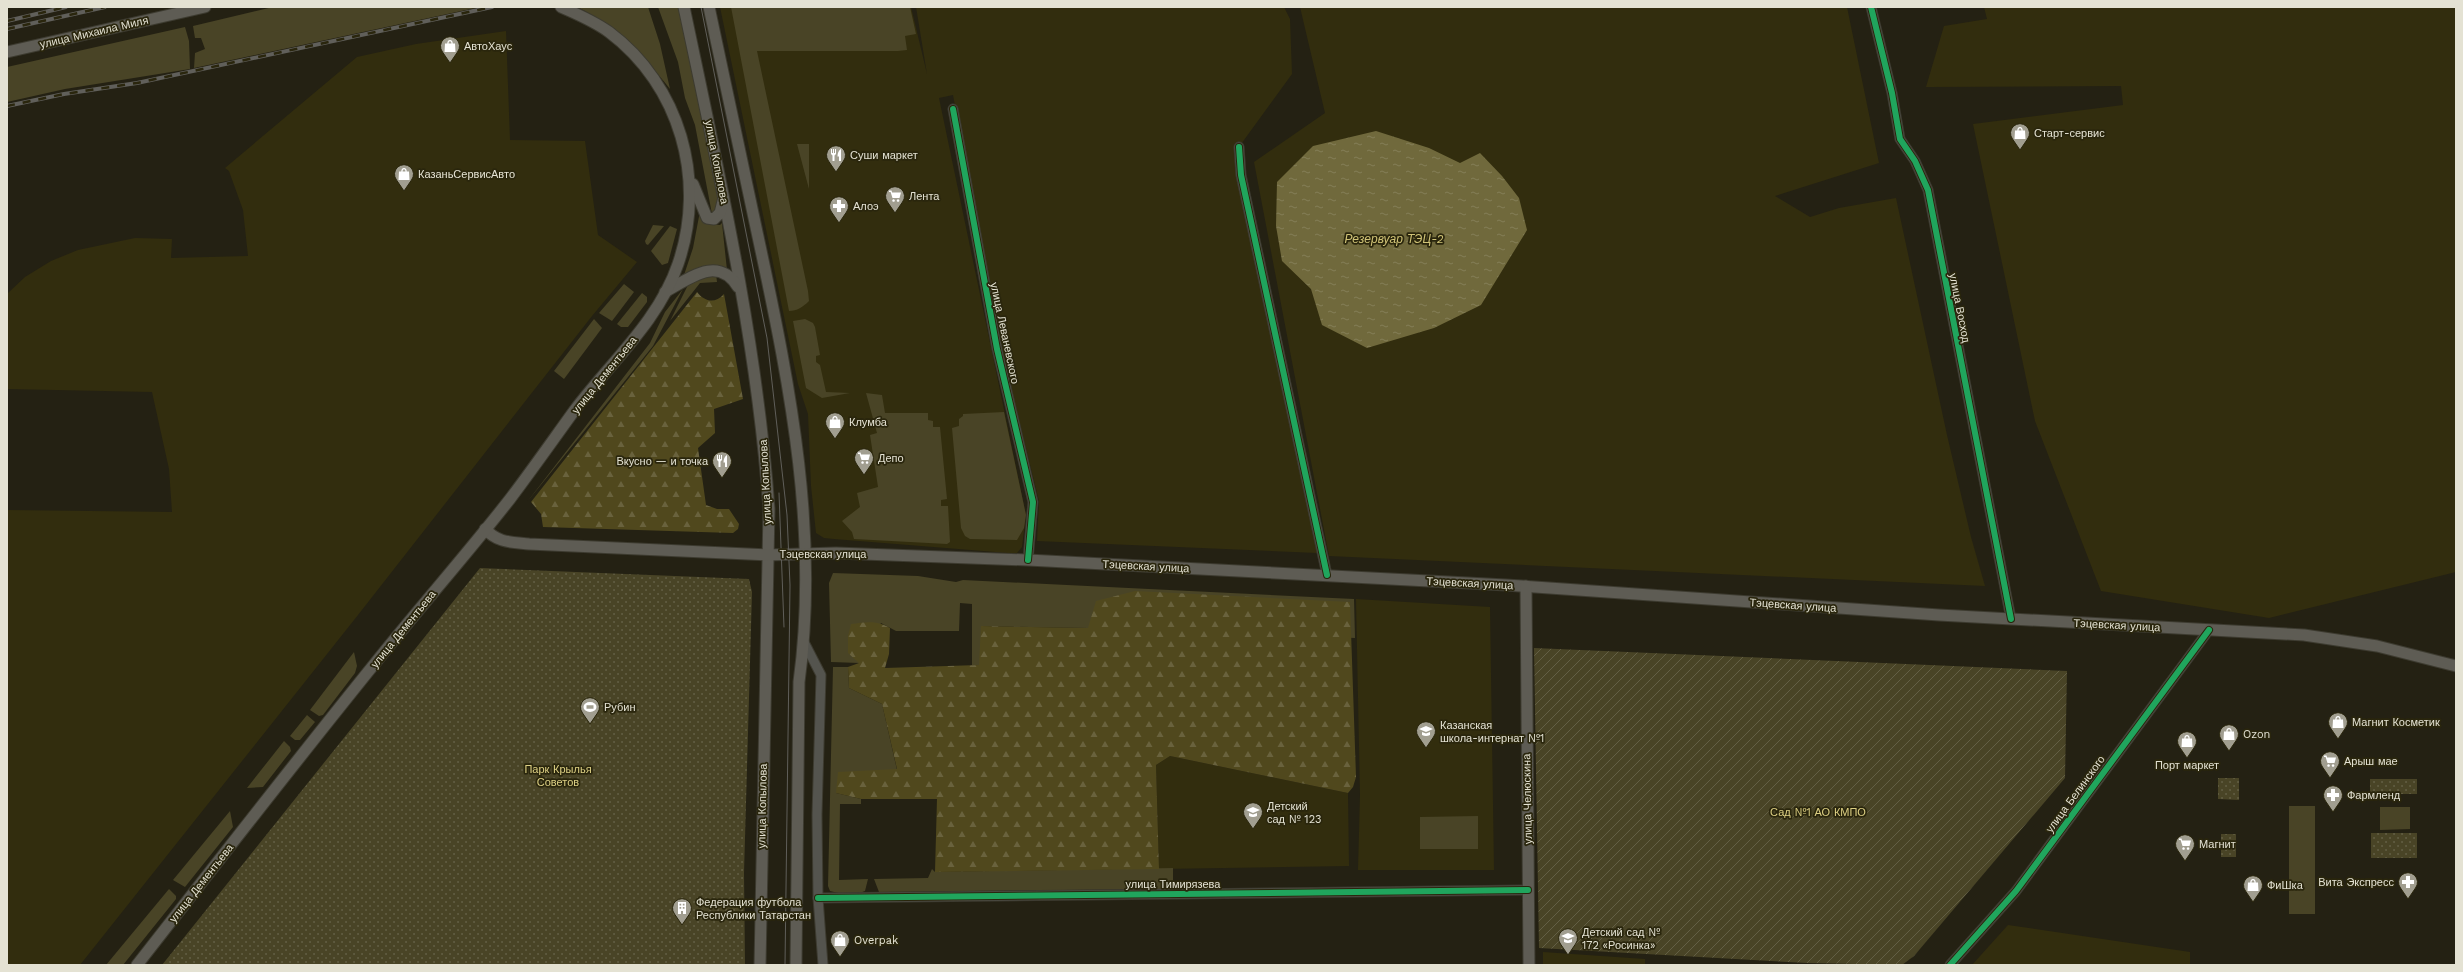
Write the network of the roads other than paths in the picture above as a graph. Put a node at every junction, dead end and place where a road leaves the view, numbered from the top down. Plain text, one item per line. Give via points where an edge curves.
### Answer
1 (205, 7) edge
2 (561, 7) edge
3 (684, 7) edge
4 (709, 7) edge
5 (1871, 7) edge
6 (7, 52) edge
7 (953, 109) dead end
8 (1239, 148) dead end
9 (688, 171) junction
10 (724, 196) junction
11 (665, 292) junction
12 (741, 292) junction
13 (484, 529) junction
14 (806, 554) junction
15 (767, 555) junction
16 (1028, 560) junction
17 (1327, 575) junction
18 (1526, 586) junction
19 (2011, 619) junction
20 (2209, 630) junction
21 (804, 642) junction
22 (2456, 666) edge
23 (1528, 890) junction
24 (818, 898) junction
25 (137, 965) edge
26 (760, 965) edge
27 (796, 965) edge
28 (823, 965) edge
29 (1529, 965) edge
30 (1950, 965) edge

1 - 6 main road, улица Михаила Миля
2 - 9 main road via 607,31 651,74 678,125
3 - 10 main road, улица Копылова
4 - 14 main road via 793,408
5 - 19 street, улица Восход via 1892,93 1900,139 1915,161 1928,190
7 - 16 street, улица Леваневского via 997,349 1033,502
8 - 17 street via 1241,175
9 - 10 main road via 707,218 714,219 718,216
9 - 11 main road via 691,200 689,222 678,266
10 - 12 main road, улица Копылова
11 - 12 main road via 699,273 717,270 731,276
11 - 13 main road, улица Дементьева via 644,325 581,402 509,500
12 - 15 main road, улица Копылова via 764,443 769,510
13 - 15 main road, Тэцевская улица via 493,538 502,542
13 - 25 main road, улица Дементьева via 377,660
14 - 15 main road, Тэцевская улица
14 - 16 main road, Тэцевская улица via 844,553
14 - 21 main road
15 - 26 main road, улица Копылова
16 - 17 main road, Тэцевская улица
17 - 18 main road, Тэцевская улица
18 - 19 main road, Тэцевская улица
18 - 23 main road, улица Челюскина
19 - 20 main road, Тэцевская улица
20 - 22 main road, Тэцевская улица via 2304,635 2377,646
20 - 30 street, улица Белинского via 2016,891
21 - 24 street via 821,675 817,815
21 - 27 main road via 798,682
23 - 24 street, улица Тимирязева
23 - 29 main road, улица Челюскина
24 - 28 street

